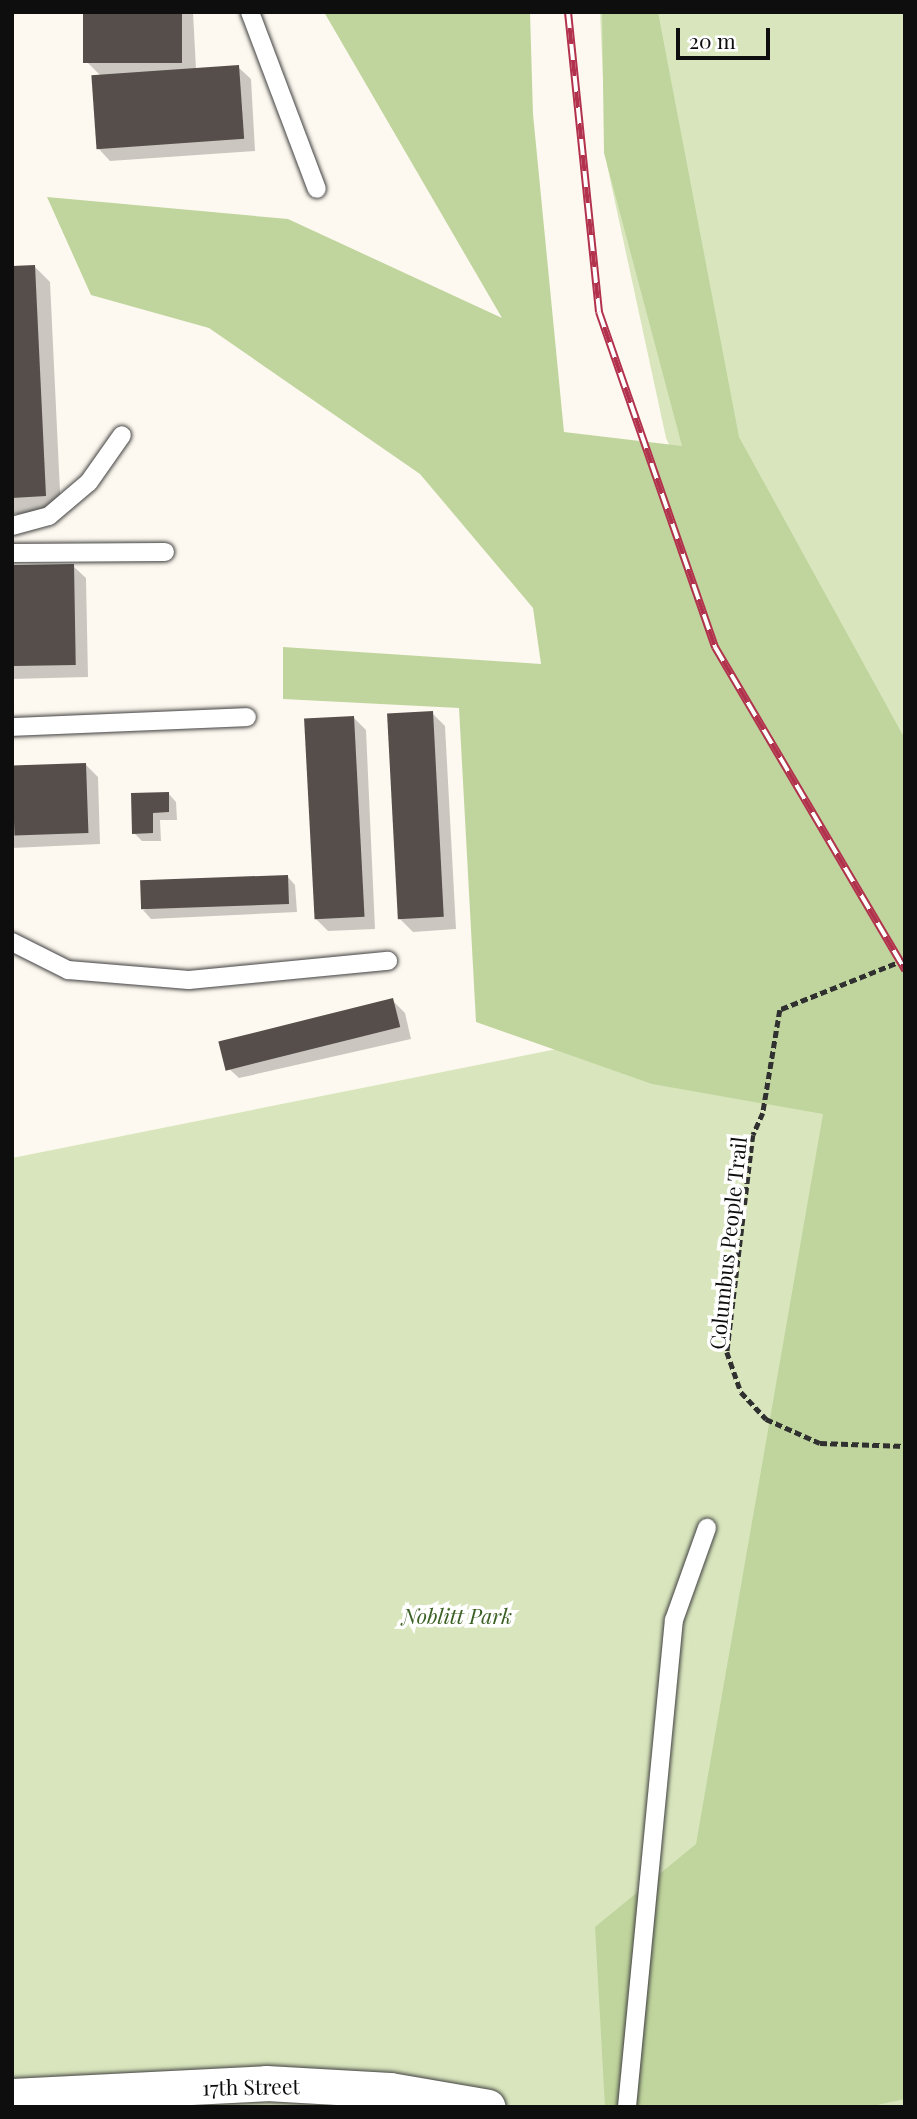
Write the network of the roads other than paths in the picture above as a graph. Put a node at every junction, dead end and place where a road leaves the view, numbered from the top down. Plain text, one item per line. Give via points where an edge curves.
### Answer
1 (250, 12) edge
2 (317, 189) dead end
3 (122, 435) dead end
4 (12, 526) edge
5 (165, 552) dead end
6 (12, 554) edge
7 (247, 717) dead end
8 (12, 727) edge
9 (12, 942) edge
10 (388, 961) dead end
11 (707, 1528) dead end
12 (12, 2095) edge
13 (488, 2107) edge
14 (627, 2107) edge

1 - 2 lane
3 - 4 lane via 89,482 49,516
5 - 6 lane
7 - 8 lane
9 - 10 lane via 68,970 189,980
11 - 14 lane via 674,1620
12 - 13 street, 17th Street via 266,2083 390,2090

